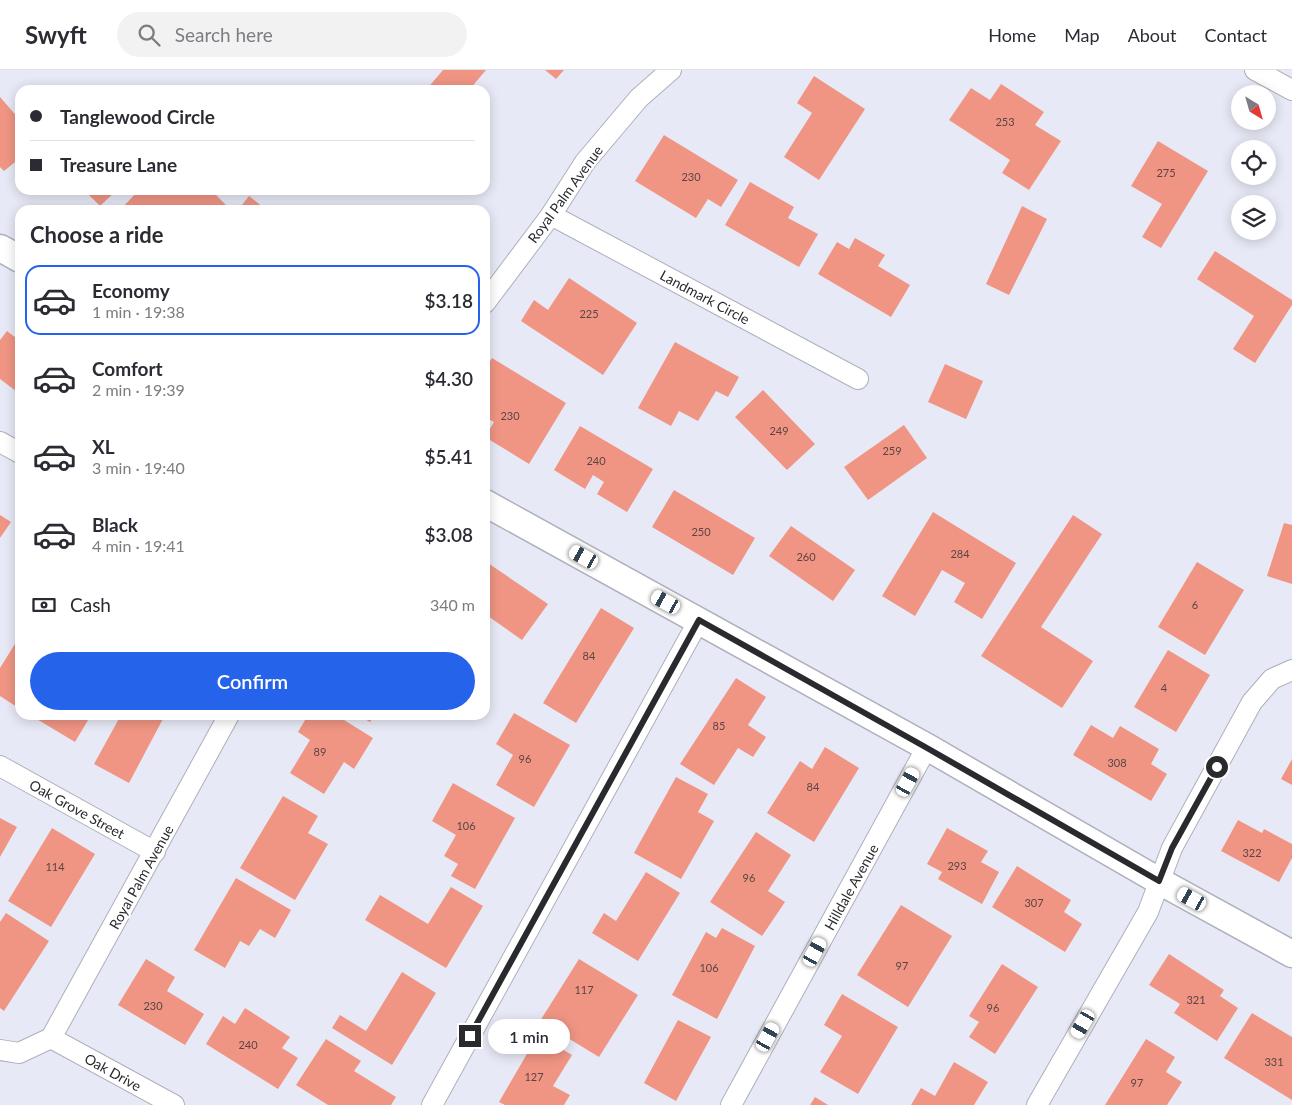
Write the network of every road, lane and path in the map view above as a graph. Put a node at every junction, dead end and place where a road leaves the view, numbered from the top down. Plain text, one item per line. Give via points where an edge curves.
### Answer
1 (671, 70) edge
2 (1255, 70) edge
3 (1292, 90) edge
4 (551, 215) junction
5 (0, 248) edge
6 (15, 256) edge
7 (490, 296) edge
8 (858, 379) dead end
9 (0, 442) edge
10 (15, 450) edge
11 (490, 506) edge
12 (699, 620) junction
13 (1292, 670) edge
14 (226, 720) edge
15 (927, 748) junction
16 (0, 766) edge
17 (155, 852) junction
18 (1159, 881) junction
19 (1292, 954) edge
20 (51, 1038) junction
21 (0, 1050) edge
22 (174, 1105) edge
23 (432, 1105) edge
24 (731, 1105) edge
25 (1037, 1105) edge

1 - 4 street, Royal Palm Avenue via 639,98 585,162
2 - 3 street
4 - 7 street, Royal Palm Avenue
4 - 8 street, Landmark Circle
5 - 6 street
9 - 10 street
11 - 12 street
12 - 15 street
12 - 23 street
13 - 18 street via 1272,678 1252,702 1172,848
14 - 17 street, Royal Palm Avenue
15 - 18 street
15 - 24 street, Hilldale Avenue
16 - 17 street, Oak Grove Street
17 - 20 street, Royal Palm Avenue
18 - 19 street
18 - 25 street via 1148,912
20 - 21 street via 19,1053
20 - 22 street, Oak Drive

